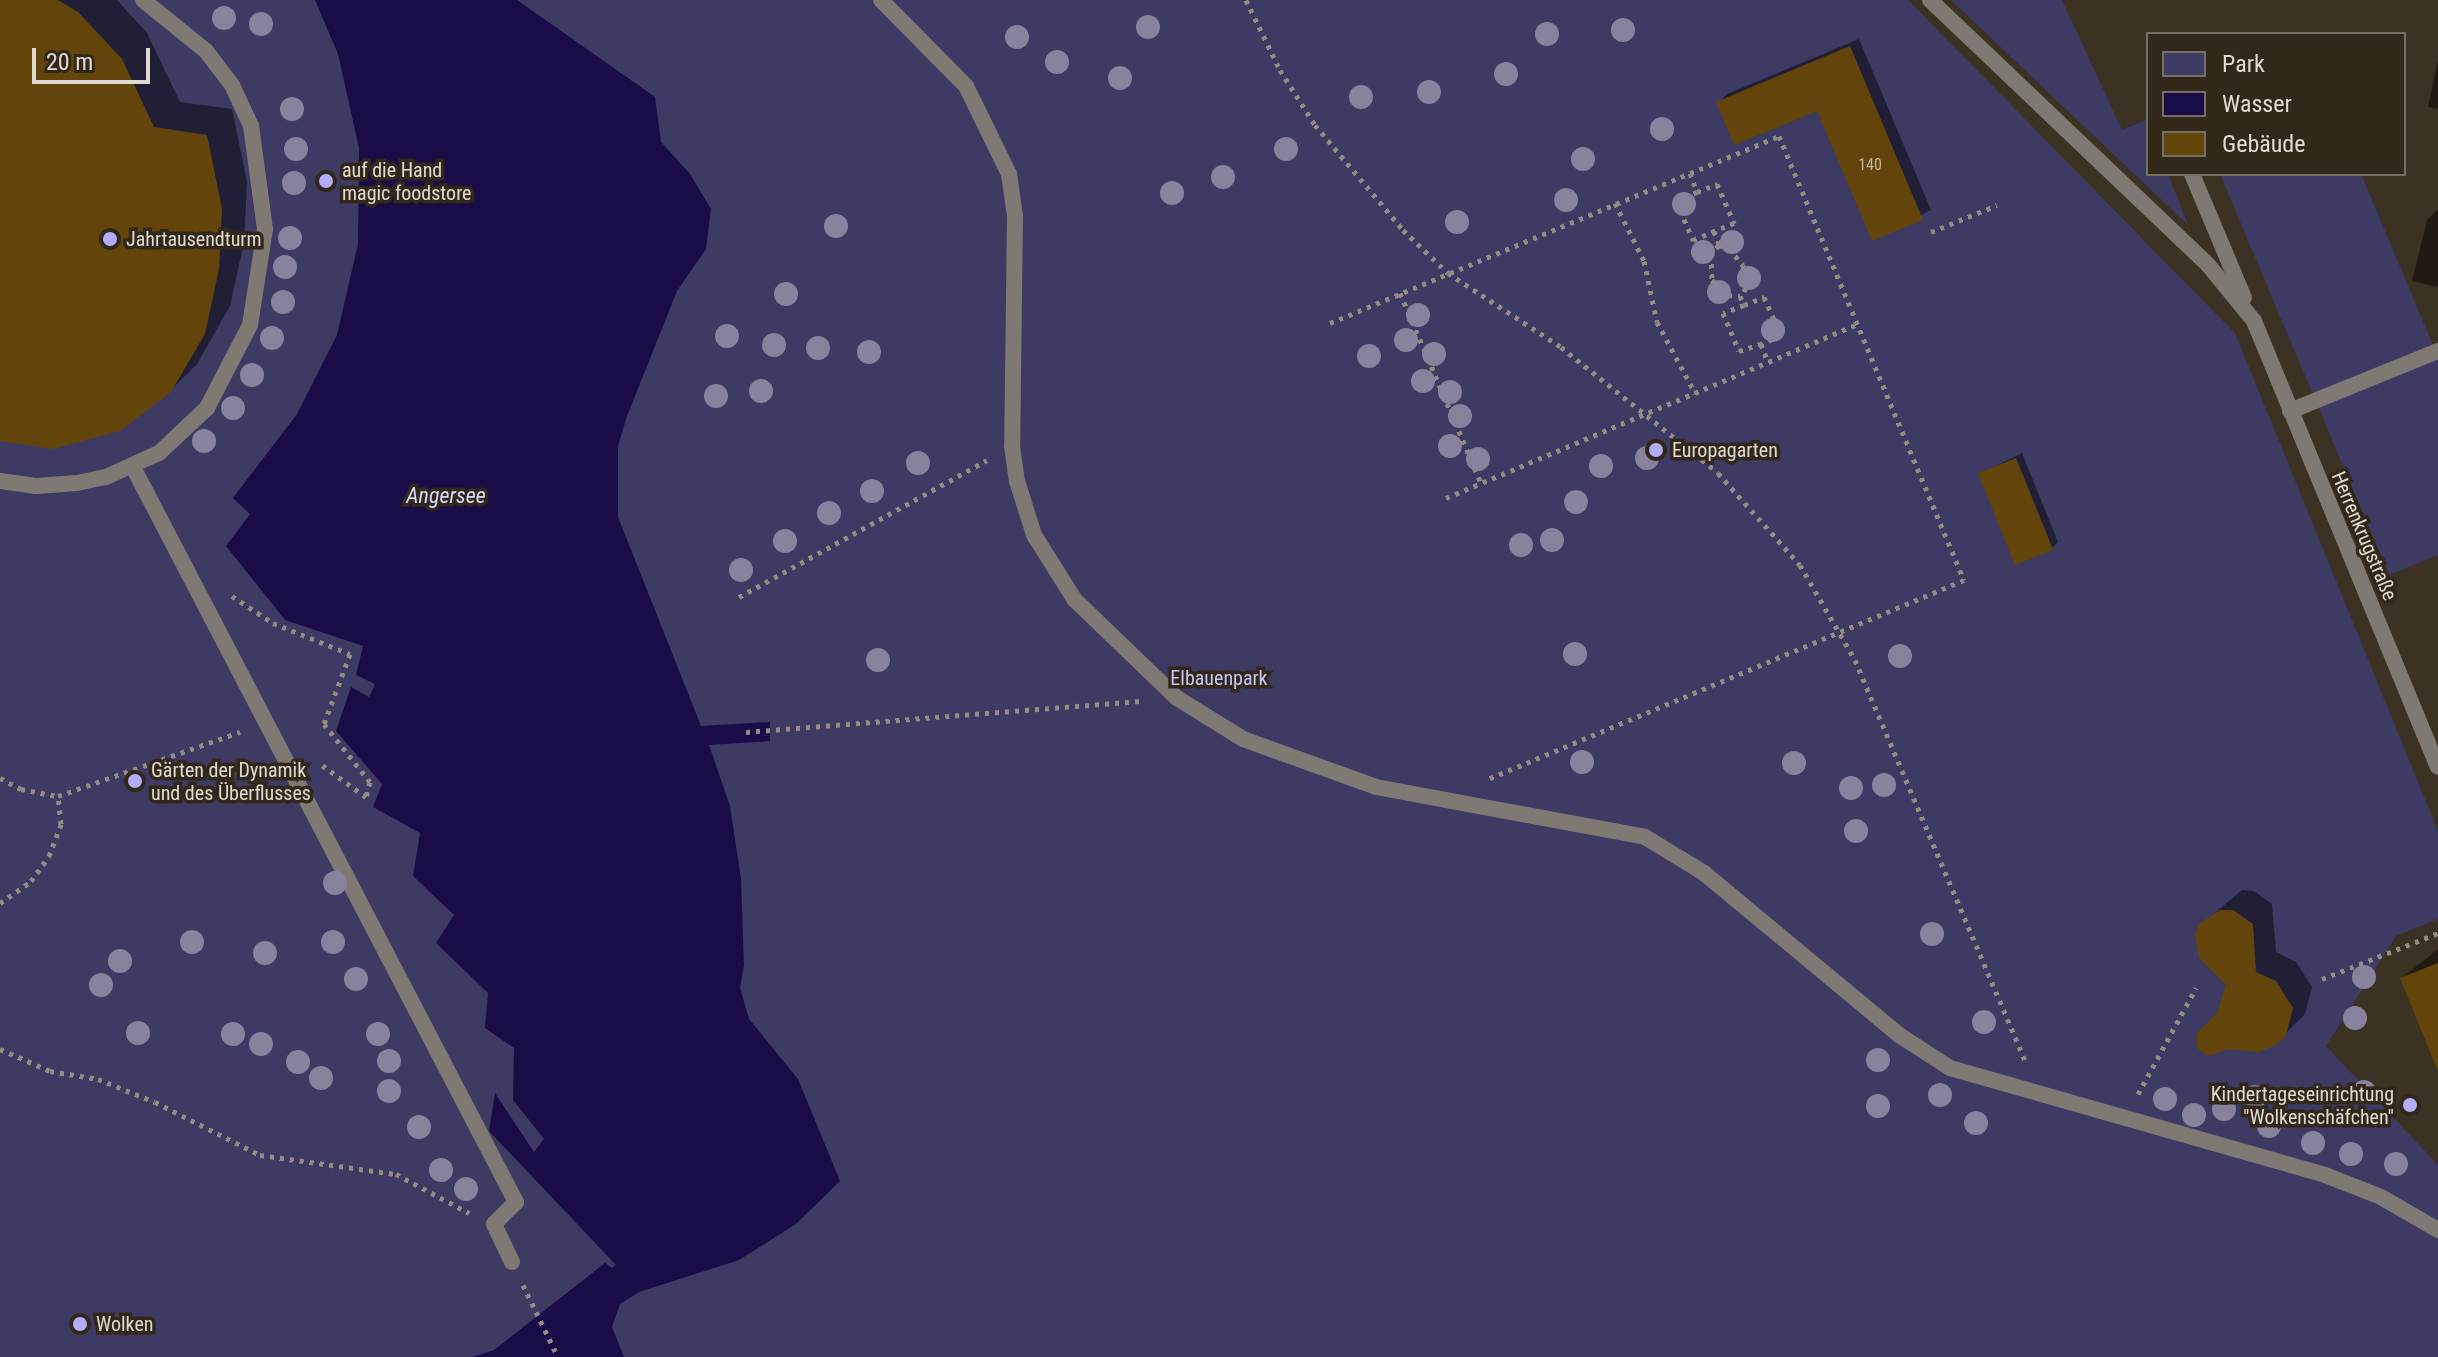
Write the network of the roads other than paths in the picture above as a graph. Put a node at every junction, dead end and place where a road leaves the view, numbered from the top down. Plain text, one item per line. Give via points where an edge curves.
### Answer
1 (143, 0) edge
2 (881, 0) edge
3 (1930, 0) edge
4 (2193, 176) edge
5 (2254, 321) junction
6 (2438, 351) edge
7 (2290, 411) junction
8 (133, 467) junction
9 (0, 481) edge
10 (2438, 767) edge
11 (2438, 1230) edge
12 (512, 1262) road end

1 - 8 street via 206,51 239,97 256,147 265,229 250,325 223,384 183,434
2 - 11 street via 966,86 1009,174 1015,216 1012,446 1024,509 1051,569 1107,634 1177,698 1243,739 1298,762 1435,801 1645,837 1704,873 1931,1058 1967,1075 2325,1175 2381,1197
3 - 5 street, Herrenkrugstraße via 2209,266
4 - 5 street, Herrenkrugstraße
5 - 7 street, Herrenkrugstraße
6 - 7 street
7 - 10 street, Herrenkrugstraße
8 - 9 street via 63,485
8 - 12 street via 516,1202 494,1224

